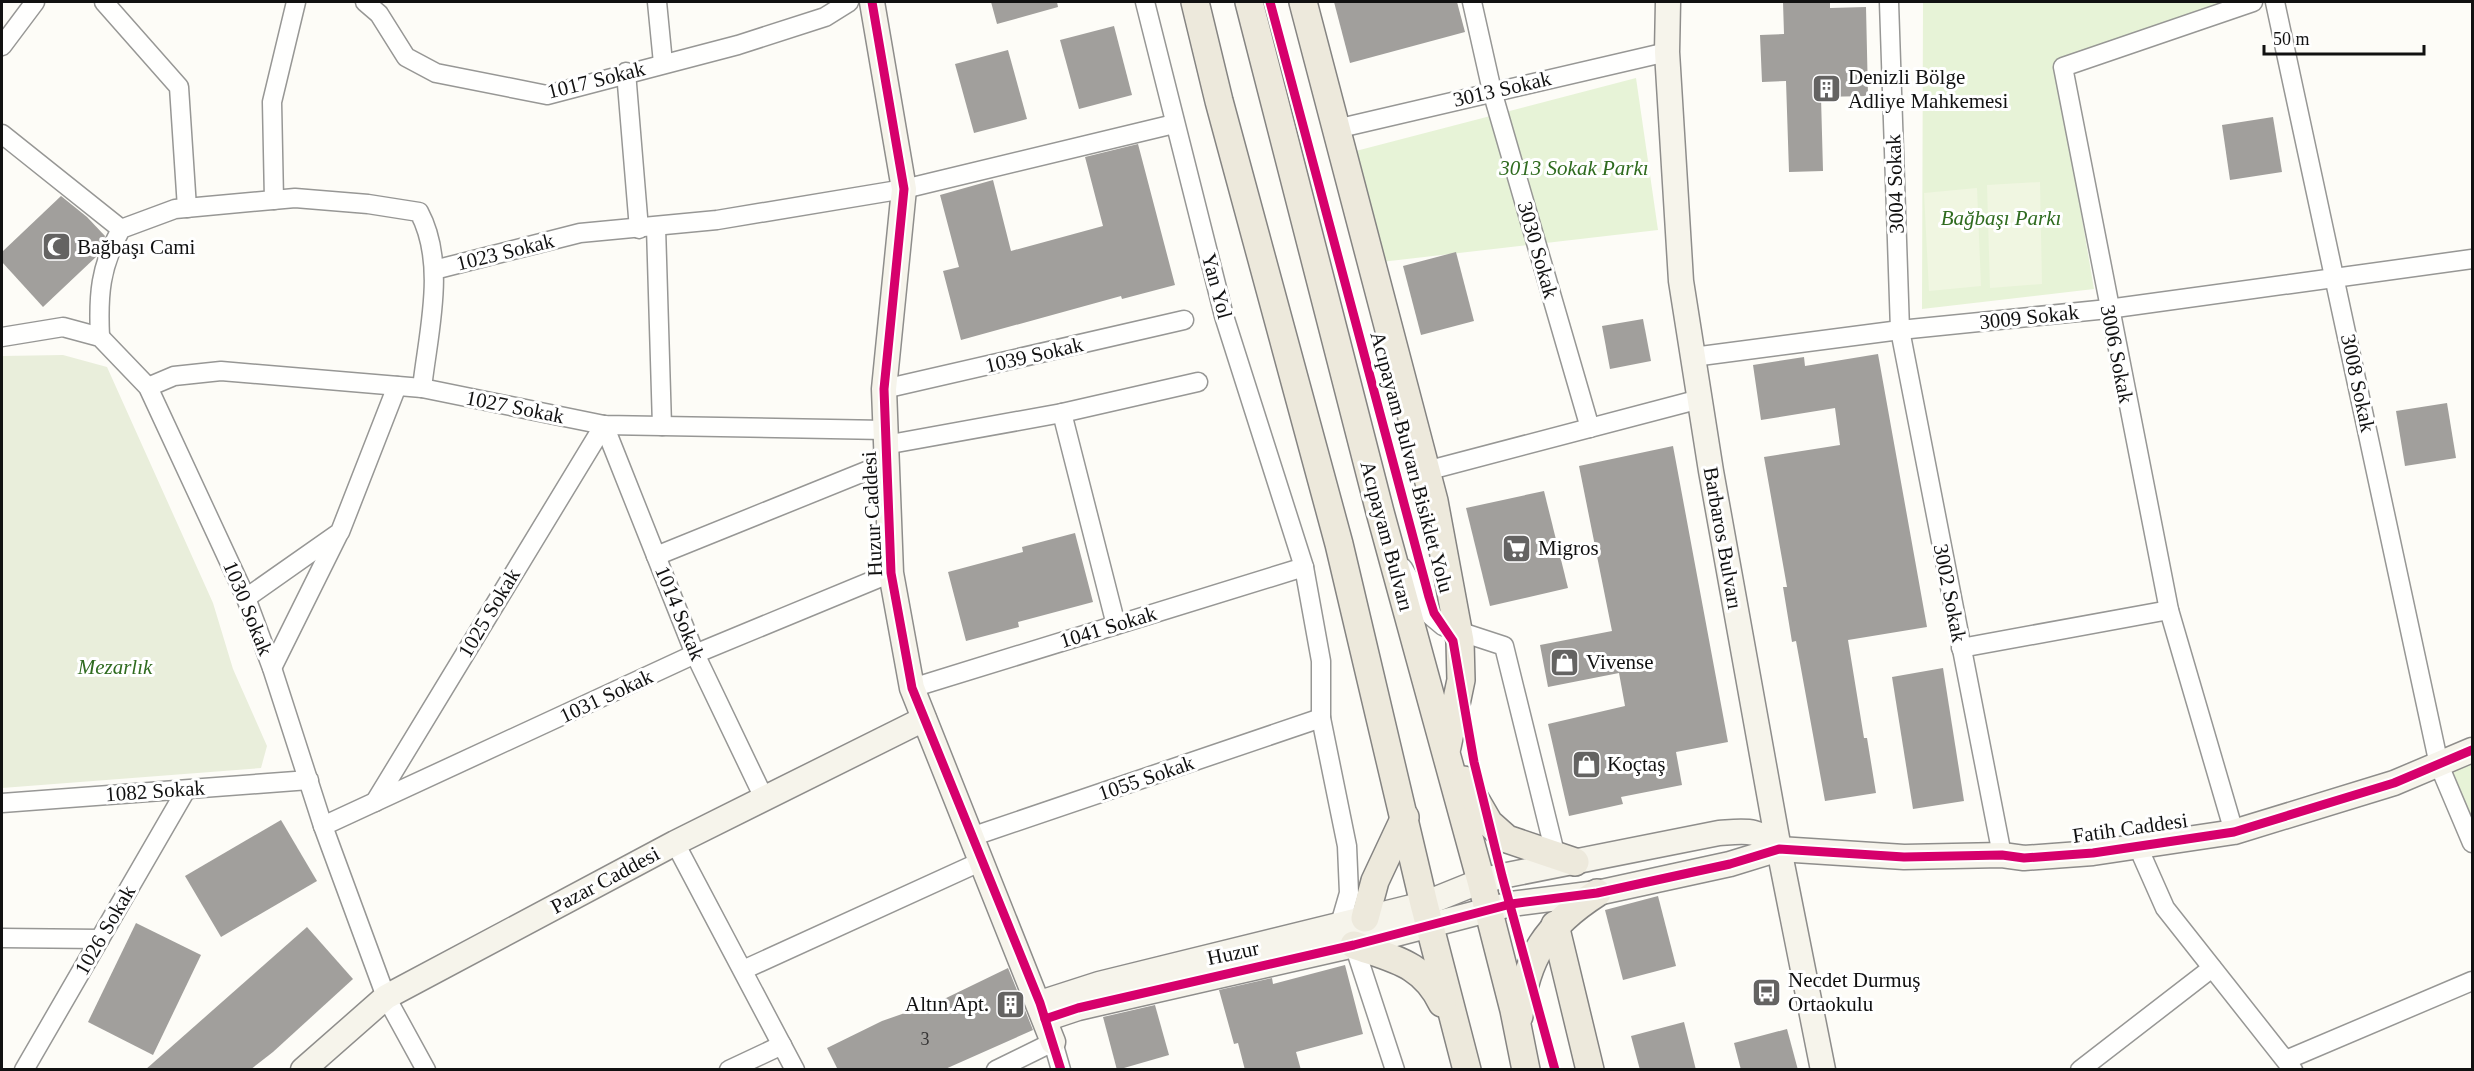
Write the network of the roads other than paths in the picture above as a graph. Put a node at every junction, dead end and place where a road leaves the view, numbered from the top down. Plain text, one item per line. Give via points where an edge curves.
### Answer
1 (35, 2) edge
2 (104, 2) edge
3 (296, 2) edge
4 (365, 2) edge
5 (657, 2) edge
6 (849, 2) edge
7 (872, 2) edge
8 (1145, 2) edge
9 (1195, 2) edge
10 (1249, 2) edge
11 (1303, 2) edge
12 (1472, 2) edge
13 (1668, 2) edge
14 (1889, 2) edge
15 (2253, 2) edge
16 (2275, 2) edge
17 (2, 46) edge
18 (1667, 52) junction
19 (663, 63) junction
20 (626, 72) junction
21 (1492, 91) junction
22 (1174, 124) junction
23 (1336, 129) junction
24 (2, 134) edge
25 (904, 189) junction
26 (274, 200) junction
27 (187, 207) junction
28 (647, 228) junction
29 (122, 229) junction
30 (2472, 259) edge
31 (434, 270) junction
32 (2336, 277) junction
33 (2108, 309) junction
34 (1184, 320) dead end
35 (4, 330) edge
36 (1900, 330) junction
37 (100, 338) junction
38 (1693, 357) junction
39 (1197, 382) dead end
40 (397, 386) junction
41 (148, 387) junction
42 (422, 388) junction
43 (884, 389) junction
44 (1700, 399) junction
45 (1062, 413) junction
46 (604, 425) junction
47 (663, 426) junction
48 (1590, 428) junction
49 (885, 446) junction
50 (1426, 471) junction
51 (340, 532) junction
52 (1389, 543) junction
53 (656, 556) junction
54 (1304, 567) junction
55 (891, 573) junction
56 (246, 598) junction
57 (2169, 610) junction
58 (1116, 624) junction
59 (1458, 631) junction
60 (1961, 648) junction
61 (695, 654) junction
62 (272, 668) junction
63 (912, 688) junction
64 (1321, 718) junction
65 (924, 719) junction
66 (2472, 750) edge
67 (1446, 752) junction
68 (2439, 765) junction
69 (309, 780) junction
70 (186, 790) junction
71 (764, 798) junction
72 (375, 802) junction
73 (2, 803) edge
74 (1405, 817) junction
75 (323, 826) junction
76 (2234, 832) junction
77 (971, 837) junction
78 (675, 843) junction
79 (2472, 843) edge
80 (2138, 848) junction
81 (1779, 849) junction
82 (2002, 855) junction
83 (1566, 859) junction
84 (982, 861) junction
85 (1481, 881) junction
86 (1597, 893) junction
87 (1487, 911) junction
88 (1427, 915) junction
89 (1555, 926) junction
90 (1353, 929) junction
91 (2, 938) edge
92 (100, 939) junction
93 (2212, 968) junction
94 (742, 970) junction
95 (2472, 981) edge
96 (386, 997) junction
97 (1042, 1011) junction
98 (1518, 1029) junction
99 (1053, 1042) junction
100 (782, 1045) junction
101 (1463, 1061) edge
102 (2290, 1065) edge
103 (24, 1070) edge
104 (303, 1070) edge
105 (426, 1070) edge
106 (729, 1070) edge
107 (795, 1070) edge
108 (996, 1070) edge
109 (1061, 1070) edge
110 (1395, 1070) edge
111 (1526, 1070) edge
112 (1590, 1070) edge
113 (1823, 1070) edge
114 (2080, 1070) edge

1 - 17 street
2 - 27 street via 179,87
3 - 26 street via 272,102
4 - 20 street, 1017 Sokak via 379,14 406,57 436,72 547,95
5 - 19 street
6 - 19 street, 1017 Sokak via 825,18
7 - 25 street, Huzur Caddesi
8 - 22 street, Yan Yol
9 - 74 main road via 1336,533
10 - 52 main road, Acıpayam Bulvarı
11 - 23 main road
12 - 21 street, 3030 Sokak
13 - 18 street, Barbaros Bulvarı
14 - 36 street, 3004 Sokak
15 - 33 street, 3006 Sokak via 2063,67
16 - 32 street, 3008 Sokak
18 - 21 street, 3013 Sokak
18 - 38 street, Barbaros Bulvarı via 1681,281
19 - 20 street, 1017 Sokak
20 - 28 street
21 - 23 street, 3013 Sokak
21 - 48 street, 3030 Sokak
22 - 25 street, 1023 Sokak
22 - 54 street, Yan Yol via 1224,316
23 - 50 main road
24 - 29 street
25 - 28 street, 1023 Sokak
25 - 43 street, Huzur Caddesi
26 - 27 street, 1023 Sokak
26 - 31 street, 1023 Sokak via 368,204 419,212 427,227
27 - 29 street, 1023 Sokak
28 - 31 street, 1023 Sokak via 580,233
28 - 47 street
29 - 37 street via 108,253 98,297
30 - 32 street, 3009 Sokak
31 - 42 street
32 - 33 street, 3009 Sokak
32 - 68 street, 3008 Sokak
33 - 36 street, 3009 Sokak
33 - 57 street, 3006 Sokak
34 - 43 street, 1039 Sokak
35 - 37 street, 1030 Sokak via 63,327
36 - 38 street, 3009 Sokak
36 - 60 street, 3002 Sokak
37 - 41 street, 1030 Sokak
38 - 44 street, Barbaros Bulvarı
39 - 45 street
40 - 41 street, 1027 Sokak via 221,371 174,376
40 - 42 street, 1027 Sokak
40 - 51 street
41 - 56 street, 1030 Sokak
42 - 46 street, 1027 Sokak
43 - 49 street, Huzur Caddesi
44 - 48 street
44 - 81 street, Barbaros Bulvarı
45 - 49 street
45 - 58 street
46 - 47 street, 1027 Sokak
46 - 53 street, 1014 Sokak
46 - 72 street, 1025 Sokak
47 - 49 street, 1027 Sokak
48 - 50 street
49 - 53 street
49 - 55 street, Huzur Caddesi
50 - 59 main road
51 - 56 street
51 - 62 street
52 - 59 street via 1431,616
52 - 67 main road, Acıpayam Bulvarı
53 - 61 street, 1014 Sokak
54 - 58 street, 1041 Sokak
54 - 64 street, Yan Yol via 1321,661
55 - 61 street, 1031 Sokak
55 - 63 street, Huzur Caddesi
56 - 62 street, 1030 Sokak
57 - 60 street
57 - 76 street, 3006 Sokak
58 - 63 street, 1041 Sokak
59 - 67 main road via 1461,680
59 - 83 street via 1504,646
60 - 82 street, 3002 Sokak
61 - 71 street, 1014 Sokak
61 - 72 street, 1031 Sokak
62 - 69 street, 1030 Sokak
63 - 65 street, Huzur Caddesi
64 - 77 street, 1055 Sokak
64 - 90 street, Yan Yol via 1347,846
65 - 71 street, Pazar Caddesi
65 - 77 street, Huzur Caddesi
66 - 68 street, Fatih Caddesi
67 - 83 main road via 1493,829 1516,843
67 - 85 main road, Acıpayam Bulvarı
68 - 76 street, Fatih Caddesi via 2394,783
68 - 79 street, 3008 Sokak
69 - 70 street, 1082 Sokak
69 - 75 street, 1030 Sokak
70 - 73 street, 1082 Sokak
70 - 92 street, 1026 Sokak
71 - 78 street, Pazar Caddesi
72 - 75 street, 1031 Sokak
74 - 88 main road
74 - 90 main road
75 - 96 street, 1030 Sokak
76 - 80 street, Fatih Caddesi
77 - 84 street, Huzur Caddesi
78 - 94 street
78 - 96 street, Pazar Caddesi
80 - 82 street, Fatih Caddesi via 2024,858
80 - 93 street via 2165,908
81 - 82 street, Fatih Caddesi via 1904,857
81 - 83 street via 1764,835 1749,831
81 - 86 street via 1730,864
81 - 113 street, Barbaros Bulvarı
83 - 85 street
84 - 94 street
84 - 97 street, Huzur Caddesi
85 - 87 main road, Acıpayam Bulvarı
85 - 88 street
86 - 87 street via 1511,904
86 - 89 main road
87 - 88 street
87 - 98 main road, Acıpayam Bulvarı
88 - 90 street, Huzur
88 - 101 main road
89 - 98 main road via 1530,962
89 - 112 main road
90 - 97 street, Huzur via 1193,981
90 - 101 main road via 1422,973 1433,985
90 - 110 street
91 - 92 street
92 - 103 street, 1026 Sokak
93 - 102 street
93 - 114 street
94 - 100 street
95 - 102 street
96 - 104 street, Pazar Caddesi
96 - 105 street, 1030 Sokak
97 - 99 street
98 - 111 main road, Acıpayam Bulvarı
99 - 108 street
99 - 109 street
100 - 106 street
100 - 107 street

